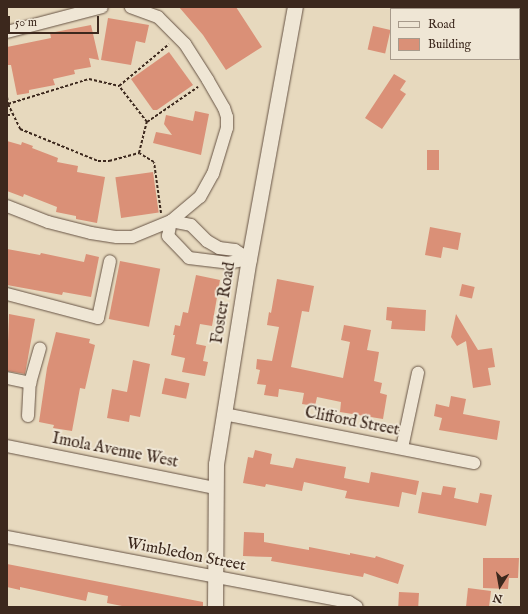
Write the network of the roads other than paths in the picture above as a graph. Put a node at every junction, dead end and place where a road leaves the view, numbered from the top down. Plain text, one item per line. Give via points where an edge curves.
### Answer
1 (102, 7) edge
2 (131, 7) edge
3 (294, 7) edge
4 (7, 32) edge
5 (7, 206) edge
6 (167, 223) junction
7 (249, 259) junction
8 (110, 261) dead end
9 (7, 294) edge
10 (40, 348) dead end
11 (418, 373) dead end
12 (7, 378) edge
13 (30, 383) junction
14 (224, 414) junction
15 (28, 416) dead end
16 (7, 446) edge
17 (402, 448) junction
18 (474, 463) dead end
19 (216, 488) junction
20 (7, 537) edge
21 (214, 577) junction
22 (215, 607) edge
23 (357, 607) edge

1 - 4 street
2 - 6 street via 158,17 178,37 208,80 227,117 227,128 213,174 200,197
3 - 7 street, Foster Road
5 - 6 street via 48,222 91,234 117,237 132,237
6 - 7 street via 191,225 207,241 219,248 235,250
6 - 7 street via 168,236 189,258 227,263
7 - 14 street, Foster Road
8 - 9 street via 98,318
10 - 13 street
11 - 17 street
12 - 13 street
13 - 15 street
14 - 17 street, Clifford Street
14 - 19 street, Foster Road via 216,464
16 - 19 street, Imola Avenue West
17 - 18 street, Clifford Street
19 - 21 street, Foster Road
20 - 21 street, Wimbledon Street
21 - 22 street, Foster Road
21 - 23 street, Wimbledon Street via 349,602

